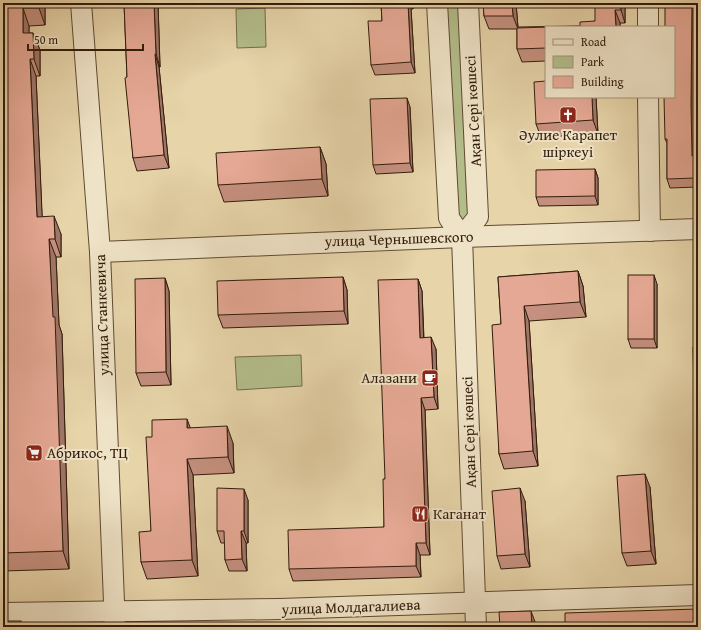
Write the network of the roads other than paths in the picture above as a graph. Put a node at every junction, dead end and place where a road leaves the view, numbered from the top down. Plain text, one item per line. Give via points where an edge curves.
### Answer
1 (81, 3) edge
2 (438, 3) edge
3 (468, 3) edge
4 (648, 3) edge
5 (648, 26) edge
6 (648, 98) edge
7 (698, 229) edge
8 (650, 231) junction
9 (462, 237) junction
10 (100, 252) junction
11 (698, 595) edge
12 (475, 603) junction
13 (3, 613) edge
14 (114, 619) edge
15 (476, 627) edge

1 - 10 street, улица Станкевича
2 - 9 street, Ақан Сері көшесі via 449,218
3 - 9 street, Ақан Сері көшесі via 478,217
4 - 5 street
6 - 8 street
7 - 8 street, улица Чернышевского
8 - 9 street, улица Чернышевского
9 - 10 street, улица Чернышевского
9 - 12 street, Ақан Сері көшесі
10 - 14 street, улица Станкевича
11 - 12 street, улица Молдагалиева
12 - 14 street, улица Молдагалиева via 280,609
12 - 15 street, Ақан Сері көшесі
13 - 14 street, улица Молдагалиева

